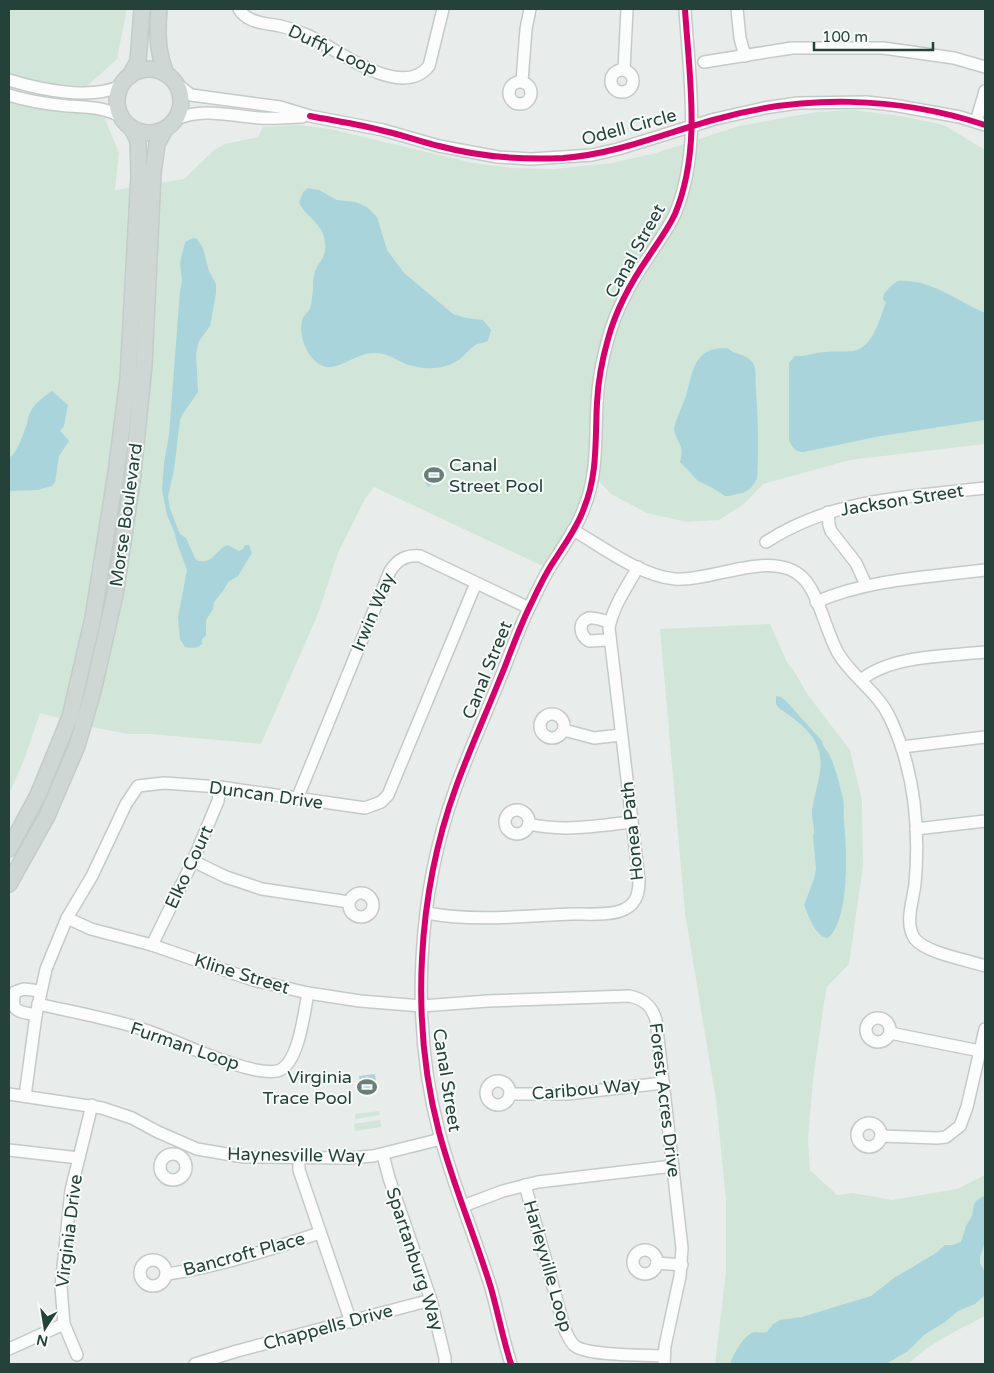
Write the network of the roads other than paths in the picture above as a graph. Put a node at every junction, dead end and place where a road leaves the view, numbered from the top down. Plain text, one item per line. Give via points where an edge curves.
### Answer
1 (142, 9) edge
2 (159, 9) edge
3 (239, 9) edge
4 (443, 9) edge
5 (530, 9) edge
6 (627, 9) edge
7 (685, 9) edge
8 (737, 9) edge
9 (745, 56) junction
10 (704, 62) dead end
11 (985, 67) edge
12 (624, 70) dead end
13 (169, 77) junction
14 (9, 80) edge
15 (126, 81) junction
16 (522, 81) dead end
17 (985, 91) edge
18 (9, 95) edge
19 (310, 116) junction
20 (127, 122) junction
21 (170, 124) junction
22 (981, 124) edge
23 (692, 126) junction
24 (985, 488) edge
25 (828, 512) junction
26 (573, 530) junction
27 (766, 542) dead end
28 (638, 567) junction
29 (985, 570) edge
30 (476, 582) junction
31 (866, 585) junction
32 (816, 602) junction
33 (529, 608) junction
34 (610, 622) junction
35 (609, 640) junction
36 (985, 652) edge
37 (860, 680) junction
38 (564, 730) dead end
39 (621, 735) junction
40 (985, 737) edge
41 (902, 747) junction
42 (220, 787) junction
43 (297, 799) junction
44 (631, 822) junction
45 (985, 822) edge
46 (529, 824) dead end
47 (916, 829) junction
48 (9, 850) edge
49 (193, 861) junction
50 (9, 884) edge
51 (349, 902) dead end
52 (427, 913) junction
53 (67, 918) junction
54 (152, 944) junction
55 (985, 966) edge
56 (40, 991) junction
57 (308, 993) junction
58 (422, 1006) junction
59 (37, 1010) junction
60 (985, 1029) edge
61 (890, 1033) dead end
62 (980, 1051) junction
63 (663, 1083) junction
64 (9, 1094) edge
65 (510, 1094) dead end
66 (25, 1096) junction
67 (92, 1106) junction
68 (881, 1136) dead end
69 (441, 1139) junction
70 (183, 1143) junction
71 (9, 1150) edge
72 (178, 1155) dead end
73 (383, 1155) junction
74 (299, 1156) junction
75 (79, 1158) junction
76 (673, 1166) junction
77 (525, 1185) junction
78 (463, 1206) junction
79 (320, 1234) junction
80 (657, 1262) dead end
81 (682, 1265) junction
82 (167, 1274) dead end
83 (431, 1300) junction
84 (351, 1322) junction
85 (64, 1324) junction
86 (9, 1349) edge
87 (77, 1355) dead end
88 (664, 1360) edge
89 (510, 1363) edge
90 (195, 1364) edge
91 (445, 1364) edge

1 - 15 main road via 138,61
2 - 13 main road via 159,57
3 - 4 street, Duffy Loop via 254,21 309,36 366,68 404,78 417,76 429,66
5 - 16 street
6 - 12 street
7 - 23 street, Canal Street
8 - 9 street
9 - 10 street
9 - 11 street via 792,48 882,48 954,58
13 - 15 main road via 157,70 148,70 139,71
13 - 19 street, Odell Circle via 192,95 280,107
13 - 21 main road via 179,89 181,99 180,110
14 - 15 street via 89,93 109,92
15 - 20 main road via 118,96 118,107
17 - 22 street
18 - 20 street via 110,110
19 - 21 street, Odell Circle via 268,118 199,112 186,114
19 - 23 street, Odell Circle via 383,130 470,153 531,159 618,150
20 - 21 main road via 148,133
20 - 48 main road, Morse Boulevard via 138,141 139,175 128,379 93,618 70,717 38,794
21 - 50 main road, Morse Boulevard via 157,144 144,365 132,482 115,595 77,746 47,816
22 - 23 street, Odell Circle via 925,110 850,102 798,103 764,108
23 - 26 street, Canal Street via 687,173 674,215 632,282 608,337 599,378 595,469 585,508
24 - 25 street, Jackson Street via 876,500
25 - 27 street, Jackson Street via 799,522
25 - 31 street via 831,531 856,563
26 - 28 street
26 - 33 street, Canal Street
28 - 32 street via 674,579 779,566 803,578
28 - 34 street, Honea Path
29 - 31 street
30 - 33 street, Irwin Way
30 - 43 street, Duncan Drive via 388,796 366,808
30 - 43 street, Irwin Way via 420,556 402,558 395,563
31 - 32 street
32 - 37 street via 838,654
33 - 52 street, Canal Street via 456,787 439,845
34 - 35 street, Honea Path
34 - 35 street via 592,618 583,622 580,630 588,641
35 - 39 street, Honea Path
36 - 37 street via 896,663 876,669
37 - 41 street via 885,708
38 - 39 street via 594,738
39 - 44 street, Honea Path
40 - 41 street
41 - 47 street
42 - 43 street, Duncan Drive
42 - 49 street, Elko Court via 218,801
42 - 53 street, Duncan Drive via 164,783 138,786
44 - 46 street via 568,829
44 - 52 street, Honea Path via 639,889 634,903 621,911 469,918
45 - 47 street
47 - 55 street via 912,933 928,948
49 - 51 street via 262,889
49 - 54 street, Elko Court
52 - 58 street, Canal Street
53 - 54 street, Kline Street via 91,929
53 - 56 street, Duncan Drive
54 - 57 street, Kline Street via 253,980
56 - 59 street, Duncan Drive
56 - 59 street via 24,989 14,992 12,1004 19,1012
57 - 58 street, Kline Street via 380,1004
57 - 59 street, Furman Loop via 291,1060 279,1071 269,1072 213,1058 141,1029
58 - 63 street, Forest Acres Drive via 488,1001 637,998 654,1013
58 - 69 street, Canal Street via 425,1057
59 - 66 street, Duncan Drive
60 - 62 street
61 - 62 street
62 - 68 street via 964,1119 954,1132 937,1138
63 - 65 street, Caribou Way via 566,1094
63 - 76 street, Forest Acres Drive
64 - 66 street, Haynesville Way
66 - 67 street, Haynesville Way
67 - 70 street, Haynesville Way via 132,1118
67 - 75 street, Virginia Drive
69 - 73 street, Haynesville Way
69 - 78 street, Canal Street
70 - 72 street
70 - 74 street, Haynesville Way via 226,1155 259,1158
71 - 75 street
73 - 74 street, Haynesville Way via 349,1158
73 - 83 street, Spartanburg Way
74 - 79 street via 299,1170
75 - 85 street, Virginia Drive via 71,1190 61,1287
76 - 77 street
76 - 81 street, Forest Acres Drive
77 - 78 street
77 - 88 street, Harleyville Loop via 565,1330 572,1343 592,1352
78 - 89 street, Canal Street via 491,1288
79 - 82 street, Bancroft Place via 256,1254
79 - 84 street
80 - 81 street
81 - 88 street, Forest Acres Drive
83 - 84 street, Chappells Drive
83 - 91 street, Spartanburg Way
84 - 90 street, Chappells Drive
85 - 86 street
85 - 87 street, Virginia Drive

